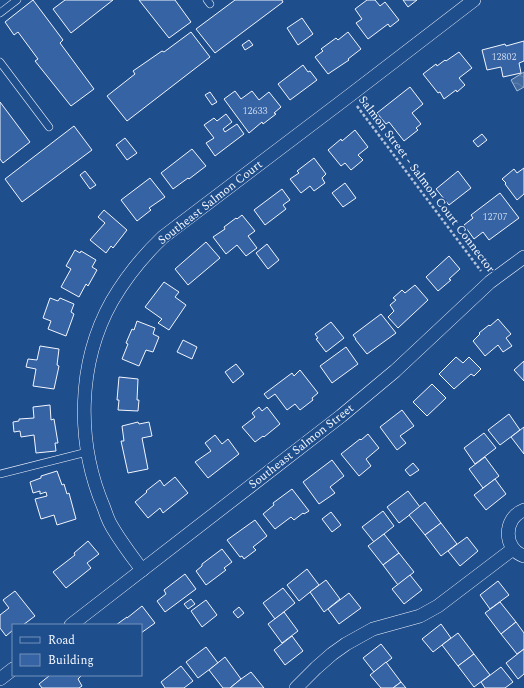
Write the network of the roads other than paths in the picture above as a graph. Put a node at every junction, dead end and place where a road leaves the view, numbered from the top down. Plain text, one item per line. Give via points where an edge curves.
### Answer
1 (17, 0) edge
2 (474, 0) edge
3 (0, 13) edge
4 (0, 62) edge
5 (49, 127) dead end
6 (524, 257) edge
7 (87, 452) junction
8 (0, 474) edge
9 (524, 510) edge
10 (519, 552) edge
11 (142, 570) junction
12 (72, 624) edge
13 (12, 671) edge
14 (0, 680) edge
15 (296, 688) edge

1 - 3 lane
2 - 7 street, Southeast Salmon Court via 163,237 130,273 112,301 93,347 84,395
4 - 5 lane
6 - 11 street, Southeast Salmon Street via 490,282 395,371 341,416
7 - 8 lane
7 - 11 street, Southeast Salmon Court via 97,494 111,524
9 - 10 street via 513,517 509,525 509,542
10 - 15 street via 420,616 373,629 346,644
11 - 12 street, Southeast Salmon Street
13 - 14 street

